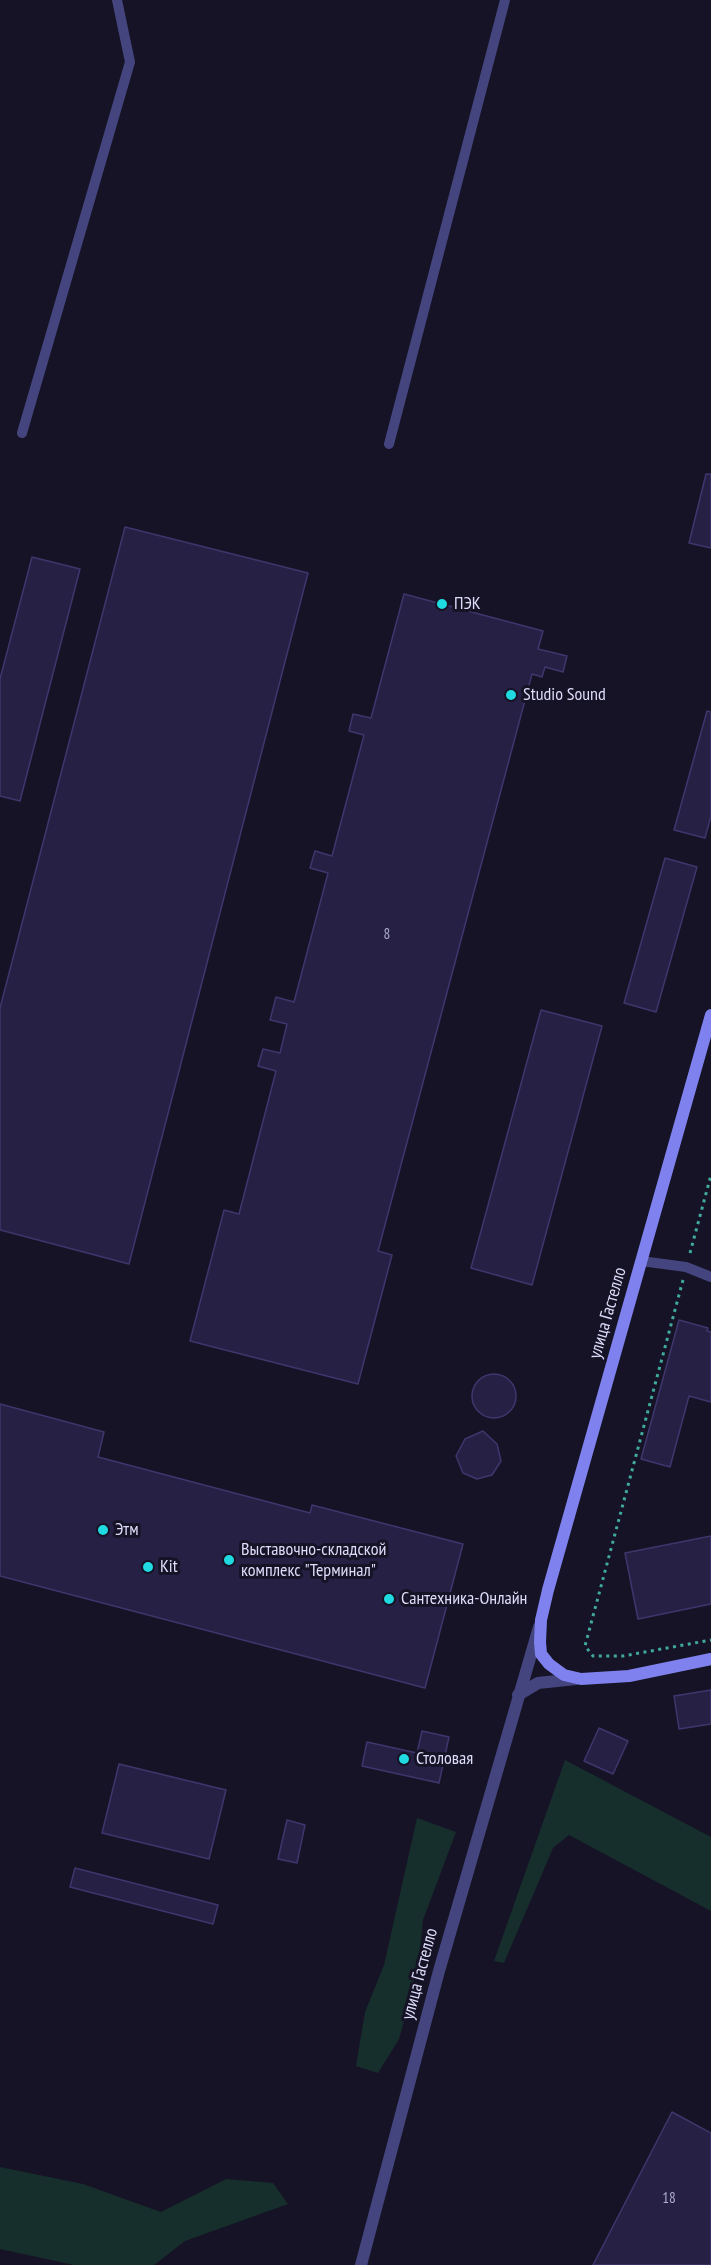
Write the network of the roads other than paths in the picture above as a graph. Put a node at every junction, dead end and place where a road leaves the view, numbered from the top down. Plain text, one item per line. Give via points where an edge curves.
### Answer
1 (117, 0) edge
2 (505, 0) edge
3 (22, 433) dead end
4 (389, 444) dead end
5 (711, 1015) edge
6 (641, 1261) junction
7 (711, 1277) edge
8 (541, 1620) junction
9 (711, 1659) edge
10 (581, 1678) junction
11 (518, 1695) junction
12 (362, 2265) edge

1 - 3 lane via 130,62
2 - 4 lane
5 - 6 main road, улица Гастелло
6 - 7 lane via 686,1267
6 - 8 main road, улица Гастелло
8 - 10 main road, улица Гастелло via 541,1654 564,1675
8 - 11 street, улица Гастелло
9 - 10 main road via 629,1676
10 - 11 street via 538,1683
11 - 12 street, улица Гастелло via 439,1971

